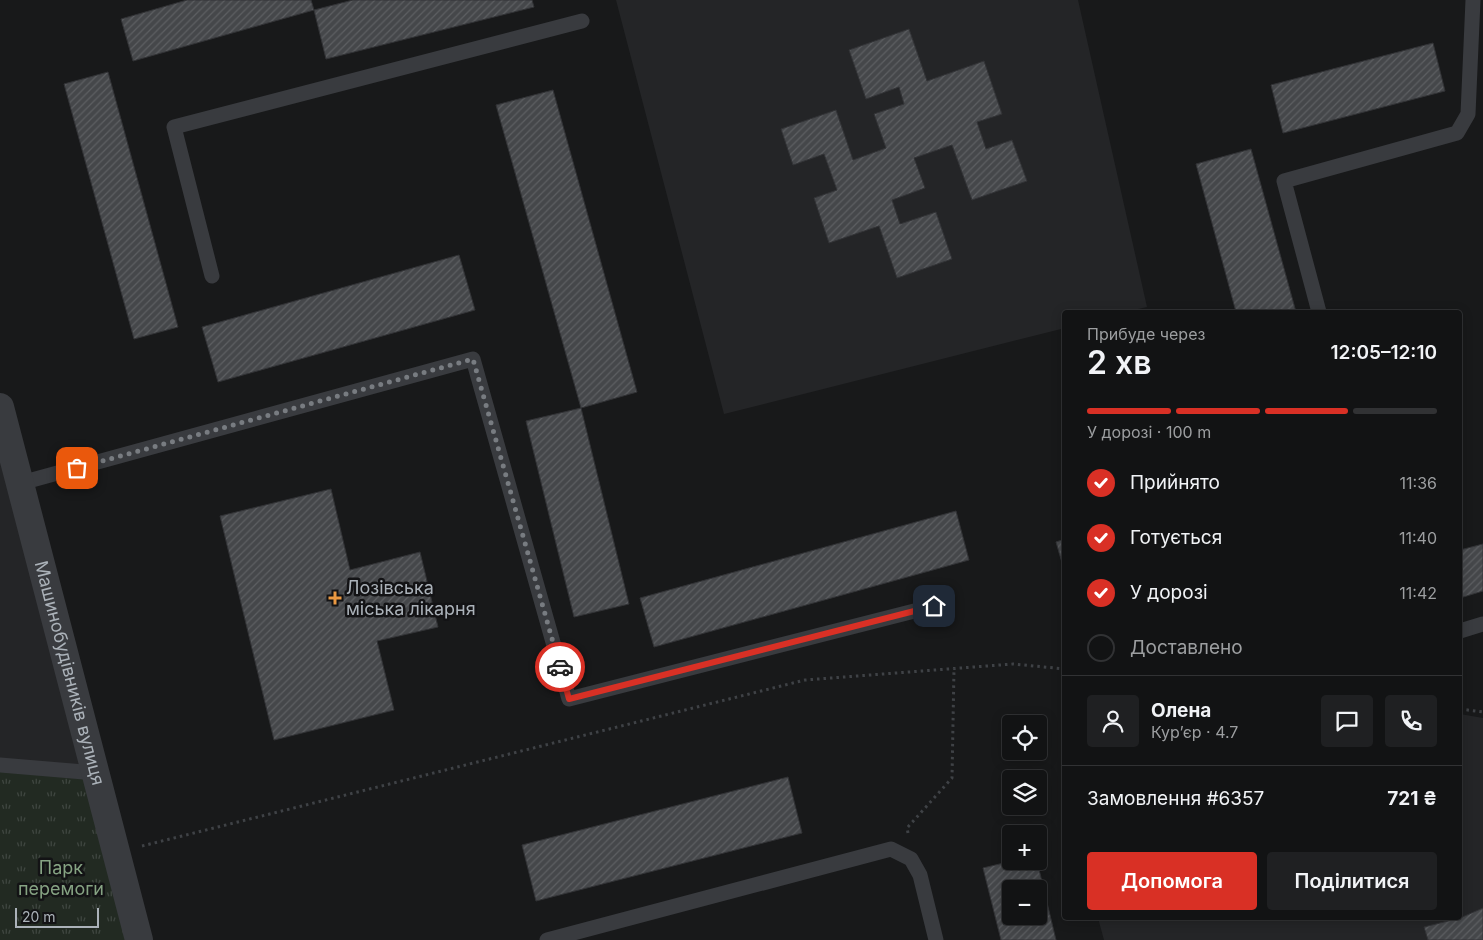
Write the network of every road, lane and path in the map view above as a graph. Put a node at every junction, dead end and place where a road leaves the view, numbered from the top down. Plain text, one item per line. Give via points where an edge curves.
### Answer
1 (1473, 0) edge
2 (582, 21) dead end
3 (212, 276) dead end
4 (1318, 310) edge
5 (0, 406) edge
6 (21, 484) junction
7 (934, 606) dead end
8 (1483, 624) edge
9 (1462, 630) edge
10 (954, 668) junction
11 (1062, 669) edge
12 (1462, 709) edge
13 (1483, 712) edge
14 (0, 765) edge
15 (96, 773) junction
16 (116, 852) junction
17 (911, 859) junction
18 (139, 940) edge
19 (547, 940) edge
20 (936, 940) edge

1 - 4 lane via 1468,114 1457,133 1284,181
2 - 3 lane via 174,127
5 - 6 street, Машинобудівників вулиця
6 - 7 lane via 473,359 569,699
6 - 15 street, Машинобудівників вулиця
8 - 9 lane
10 - 11 path via 1013,664
10 - 16 path via 805,680
10 - 17 path via 952,778 908,828
12 - 13 path
14 - 15 lane
15 - 16 street, Машинобудівників вулиця
16 - 18 street, Машинобудівників вулиця
17 - 19 lane via 891,849
17 - 20 lane via 920,875

